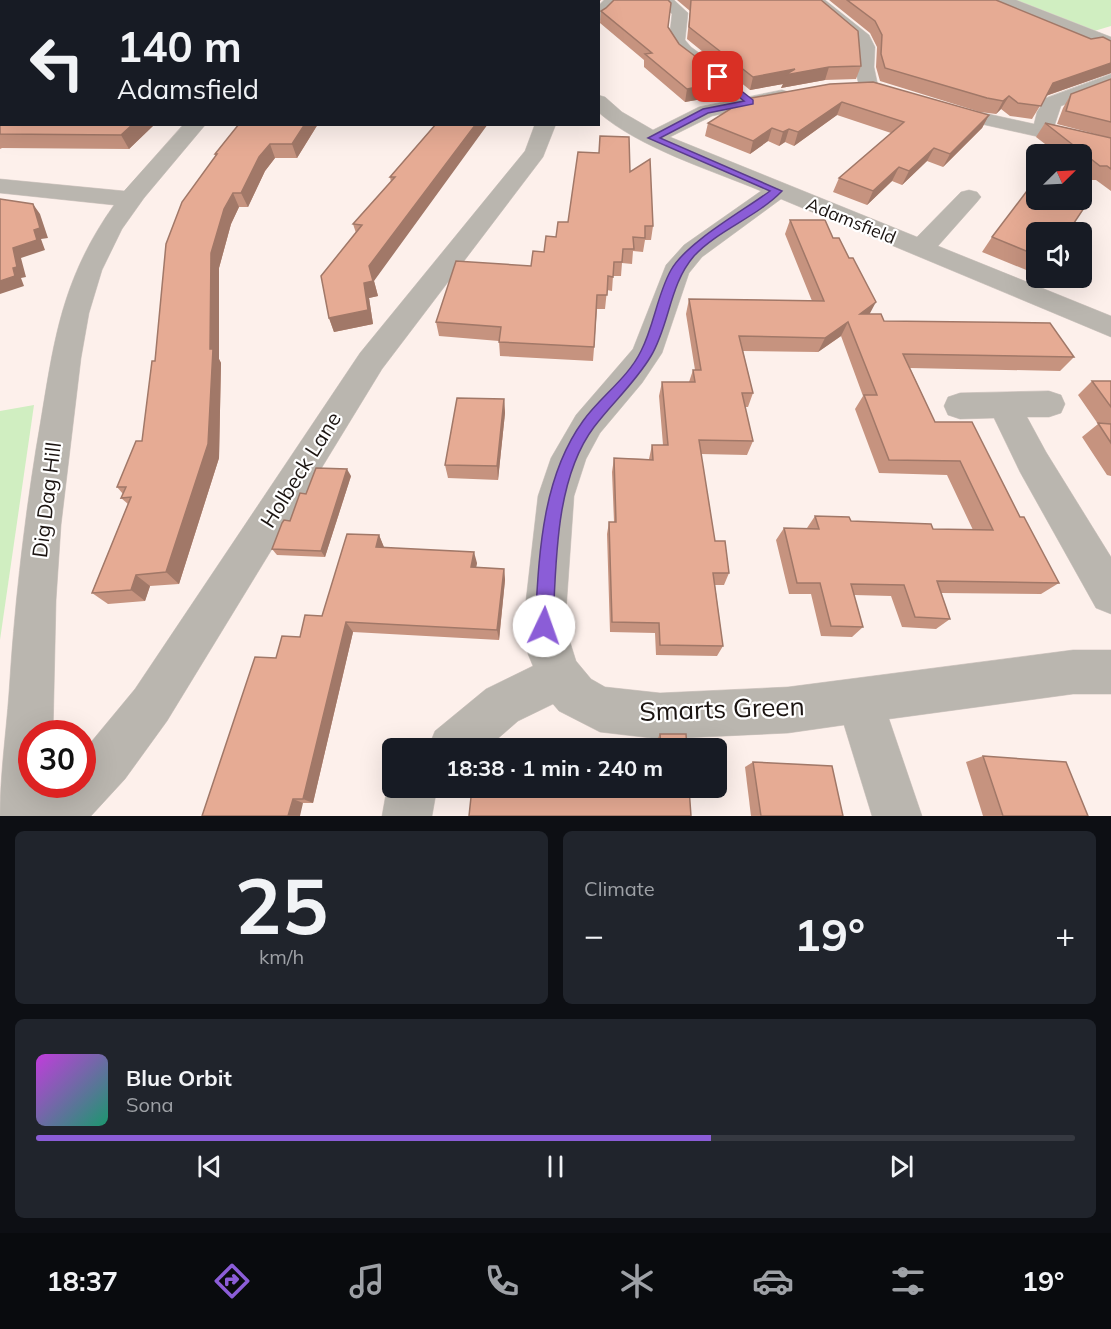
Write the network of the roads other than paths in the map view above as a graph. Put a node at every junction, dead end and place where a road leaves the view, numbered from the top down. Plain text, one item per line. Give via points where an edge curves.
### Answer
1 (612, 0) edge
2 (666, 0) edge
3 (815, 0) edge
4 (1002, 0) edge
5 (600, 14) edge
6 (1111, 43) edge
7 (1111, 80) edge
8 (845, 86) edge
9 (870, 86) junction
10 (804, 92) edge
11 (891, 93) edge
12 (750, 102) junction
13 (600, 103) edge
14 (924, 104) edge
15 (194, 126) edge
16 (545, 126) edge
17 (1043, 130) junction
18 (653, 138) junction
19 (1111, 147) edge
20 (0, 186) edge
21 (777, 191) junction
22 (969, 197) dead end
23 (129, 199) junction
24 (921, 249) junction
25 (1111, 327) edge
26 (1049, 404) dead end
27 (1004, 405) junction
28 (960, 406) dead end
29 (1111, 594) edge
30 (1111, 672) edge
31 (560, 677) junction
32 (860, 702) junction
33 (464, 738) edge
34 (410, 798) edge
35 (22, 816) edge
36 (56, 816) edge
37 (407, 816) edge
38 (897, 816) edge

1 - 5 street
2 - 12 street via 680,13 677,40 685,51
3 - 9 street via 866,43 865,65
4 - 6 street
7 - 17 street via 1053,102
8 - 9 street
9 - 11 street
10 - 12 street
12 - 18 street via 706,111
13 - 18 street, Adamsfield
14 - 17 street via 976,120
15 - 23 street, Dig Dag Hill
16 - 36 street, Holbeck Lane via 535,152 371,361 151,705 108,762
17 - 19 street
18 - 21 street, Adamsfield
20 - 23 street
21 - 24 street, Adamsfield
21 - 31 street, Smarts Green via 693,251 676,271 646,353 588,424 569,458 556,496 544,626
22 - 24 street
23 - 35 street, Dig Dag Hill via 89,269 75,311 57,406 38,579 27,788
24 - 25 street, Adamsfield
26 - 27 street
27 - 28 street
27 - 29 street
30 - 32 street, Smarts Green via 1072,672
31 - 32 street, Smarts Green via 575,695 600,709 660,716
31 - 33 street via 502,705
32 - 38 street
34 - 37 street

